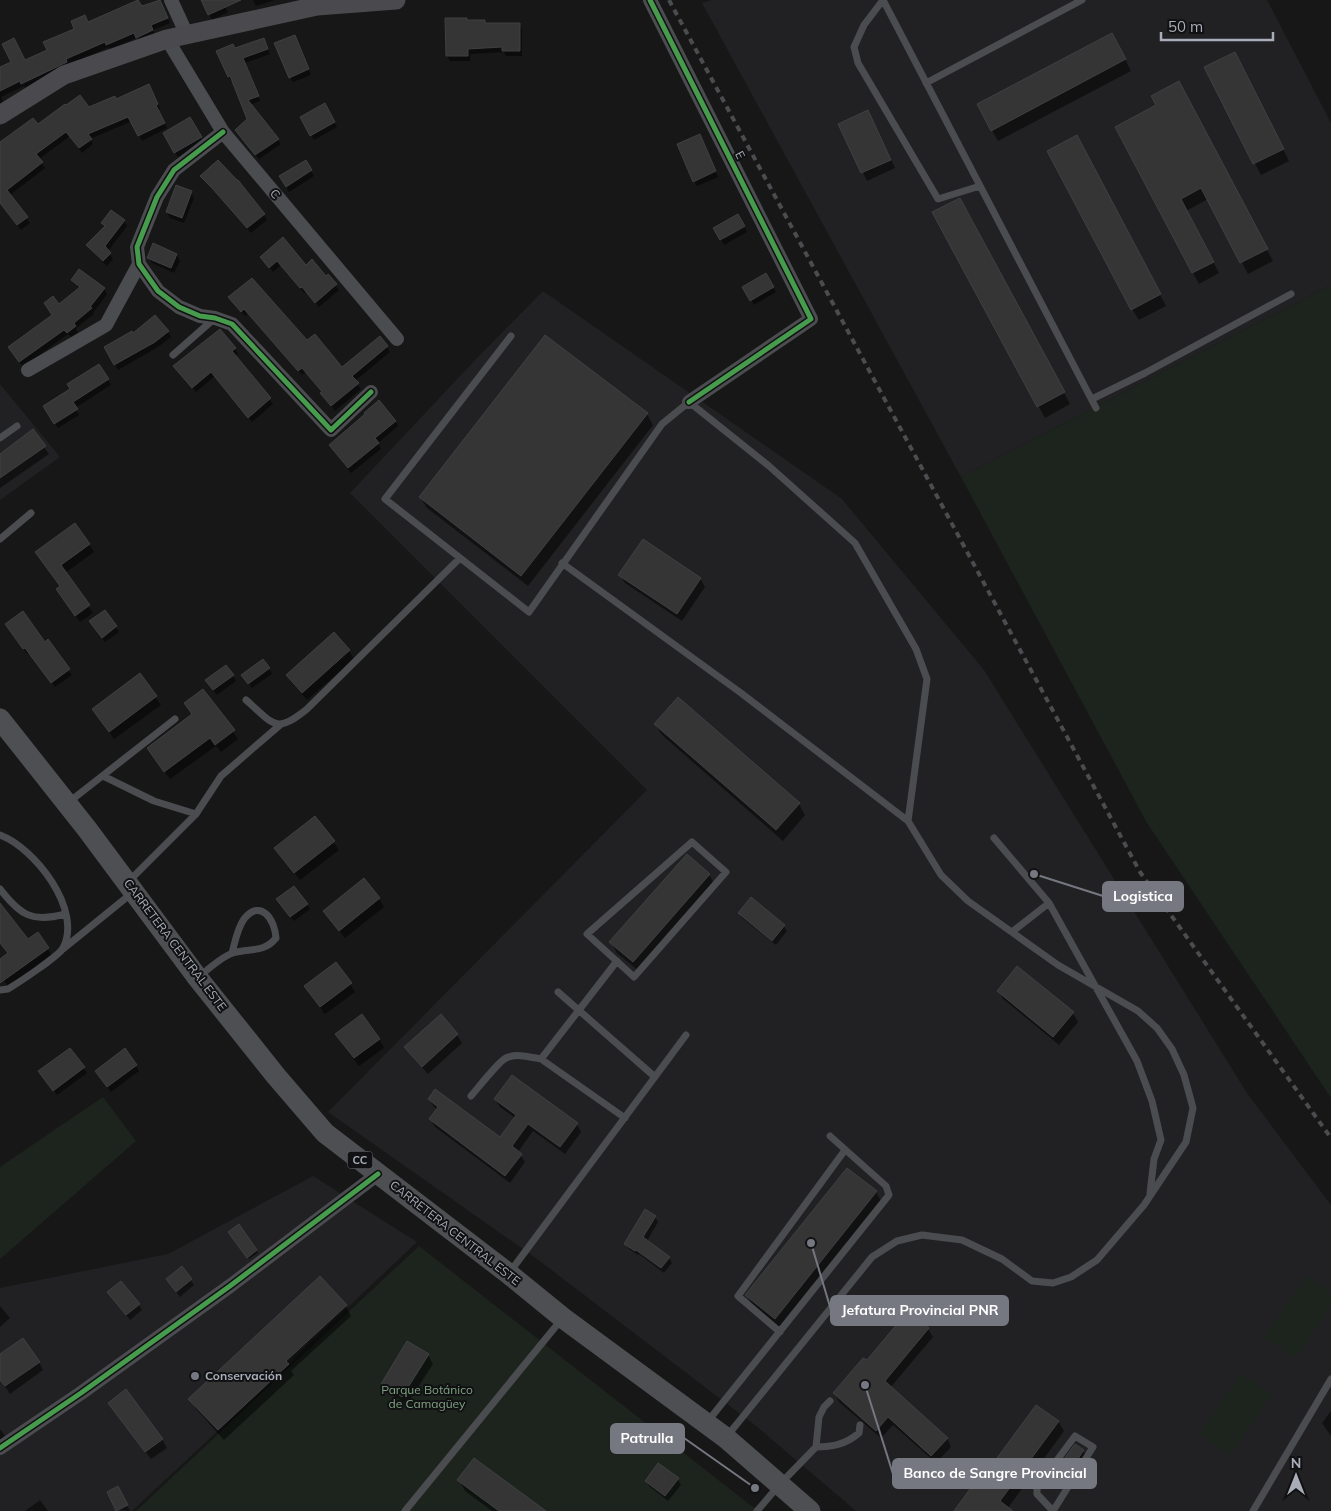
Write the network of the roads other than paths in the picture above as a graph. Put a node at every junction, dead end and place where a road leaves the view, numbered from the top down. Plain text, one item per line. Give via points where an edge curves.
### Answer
1 (171, 0) edge
2 (396, 0) edge
3 (650, 0) edge
4 (883, 0) edge
5 (1082, 0) edge
6 (373, 1) edge
7 (186, 35) junction
8 (167, 39) junction
9 (926, 83) junction
10 (0, 115) edge
11 (223, 132) junction
12 (980, 186) junction
13 (139, 264) junction
14 (1291, 294) dead end
15 (215, 318) junction
16 (511, 336) dead end
17 (397, 339) dead end
18 (174, 355) dead end
19 (28, 370) dead end
20 (371, 392) dead end
21 (1092, 399) junction
22 (689, 402) junction
23 (1096, 408) dead end
24 (17, 426) dead end
25 (0, 438) edge
26 (31, 513) dead end
27 (0, 539) edge
28 (460, 558) junction
29 (562, 563) junction
30 (246, 700) dead end
31 (0, 719) edge
32 (175, 720) dead end
33 (280, 725) junction
34 (103, 776) junction
35 (67, 804) junction
36 (196, 814) junction
37 (908, 821) junction
38 (0, 835) edge
39 (994, 838) dead end
40 (130, 887) junction
41 (0, 889) edge
42 (1049, 903) junction
43 (65, 914) junction
44 (1012, 932) junction
45 (62, 950) junction
46 (232, 953) junction
47 (617, 962) junction
48 (197, 977) junction
49 (1097, 987) junction
50 (0, 990) edge
51 (558, 992) dead end
52 (579, 1010) junction
53 (686, 1035) dead end
54 (541, 1059) junction
55 (655, 1077) junction
56 (471, 1096) dead end
57 (625, 1118) junction
58 (830, 1136) dead end
59 (845, 1150) junction
60 (378, 1174) junction
61 (1150, 1196) junction
62 (509, 1274) junction
63 (563, 1318) junction
64 (780, 1332) junction
65 (1331, 1380) edge
66 (830, 1401) dead end
67 (706, 1423) junction
68 (860, 1425) dead end
69 (726, 1438) junction
70 (816, 1447) junction
71 (0, 1448) edge
72 (780, 1484) junction
73 (1055, 1510) edge
74 (405, 1511) edge
75 (757, 1511) edge
76 (810, 1511) edge
77 (1253, 1511) edge

1 - 7 street
2 - 6 street
3 - 22 street, E via 812,319
4 - 9 lane
4 - 12 lane via 864,25 854,47 858,63 938,200
5 - 9 lane
6 - 7 street via 317,6
7 - 8 street
8 - 10 street via 64,75
8 - 11 street, C
9 - 12 lane
11 - 13 street via 174,170 161,190 137,247
11 - 17 street, C
12 - 21 lane
13 - 15 street via 158,291 179,307
13 - 19 street via 106,325
14 - 21 lane
15 - 18 lane
15 - 20 street via 232,324 331,430
16 - 28 lane via 385,499
21 - 23 lane
22 - 29 lane via 662,424
22 - 37 lane via 769,466 855,543 916,649 927,679
24 - 25 lane
26 - 27 lane
28 - 29 lane via 529,612
28 - 33 lane via 307,709 292,722
29 - 37 lane via 741,693
30 - 33 lane via 270,722
31 - 35 main road, CARRETERA CENTRAL ESTE / CC
32 - 34 lane
33 - 36 lane via 221,776
34 - 35 lane
34 - 36 lane via 154,801
35 - 40 main road, CARRETERA CENTRAL ESTE / CC
36 - 40 lane
37 - 44 lane via 941,875 968,900
38 - 43 lane via 19,845 41,865 59,893
39 - 42 lane
40 - 45 lane
40 - 48 main road, CARRETERA CENTRAL ESTE / CC
41 - 43 lane via 13,906 25,914 39,918
42 - 44 lane
42 - 49 lane
43 - 45 lane via 67,935
44 - 49 lane via 1058,965
45 - 50 lane via 8,989
46 - 46 lane via 264,948 272,942 276,938 276,927 271,918 257,910 250,914 238,931
46 - 48 lane
47 - 47 lane via 634,977 726,872 692,842 587,934
47 - 52 lane
48 - 60 main road, CARRETERA CENTRAL ESTE / CC via 325,1133
49 - 61 lane via 1137,1061 1152,1101 1161,1140 1154,1159
49 - 61 lane via 1138,1011 1157,1028 1172,1049 1184,1075 1193,1108 1186,1142
51 - 52 lane
52 - 54 lane
52 - 55 lane
53 - 55 lane
54 - 56 lane via 516,1056 505,1059
54 - 57 lane
55 - 57 lane
57 - 62 lane
58 - 59 lane
59 - 64 lane via 738,1296
59 - 64 lane via 886,1186 889,1194
60 - 62 main road, CARRETERA CENTRAL ESTE / CC
60 - 71 street via 230,1286
61 - 69 lane via 1097,1260 1071,1277 1053,1283 1032,1281 1002,1260 962,1240 922,1236 897,1242 872,1258
62 - 63 main road, CARRETERA CENTRAL ESTE / CC
63 - 67 main road, CARRETERA CENTRAL ESTE / CC
63 - 74 lane
64 - 67 lane
65 - 77 lane
66 - 70 lane via 819,1417
67 - 69 main road, CARRETERA CENTRAL ESTE / CC
68 - 70 lane via 859,1433 849,1441 832,1447
69 - 72 main road, CARRETERA CENTRAL ESTE / CC
70 - 72 lane
72 - 75 lane
72 - 76 main road, CARRETERA CENTRAL ESTE / CC
73 - 73 lane via 1093,1447 1075,1436 1037,1487 1037,1494

